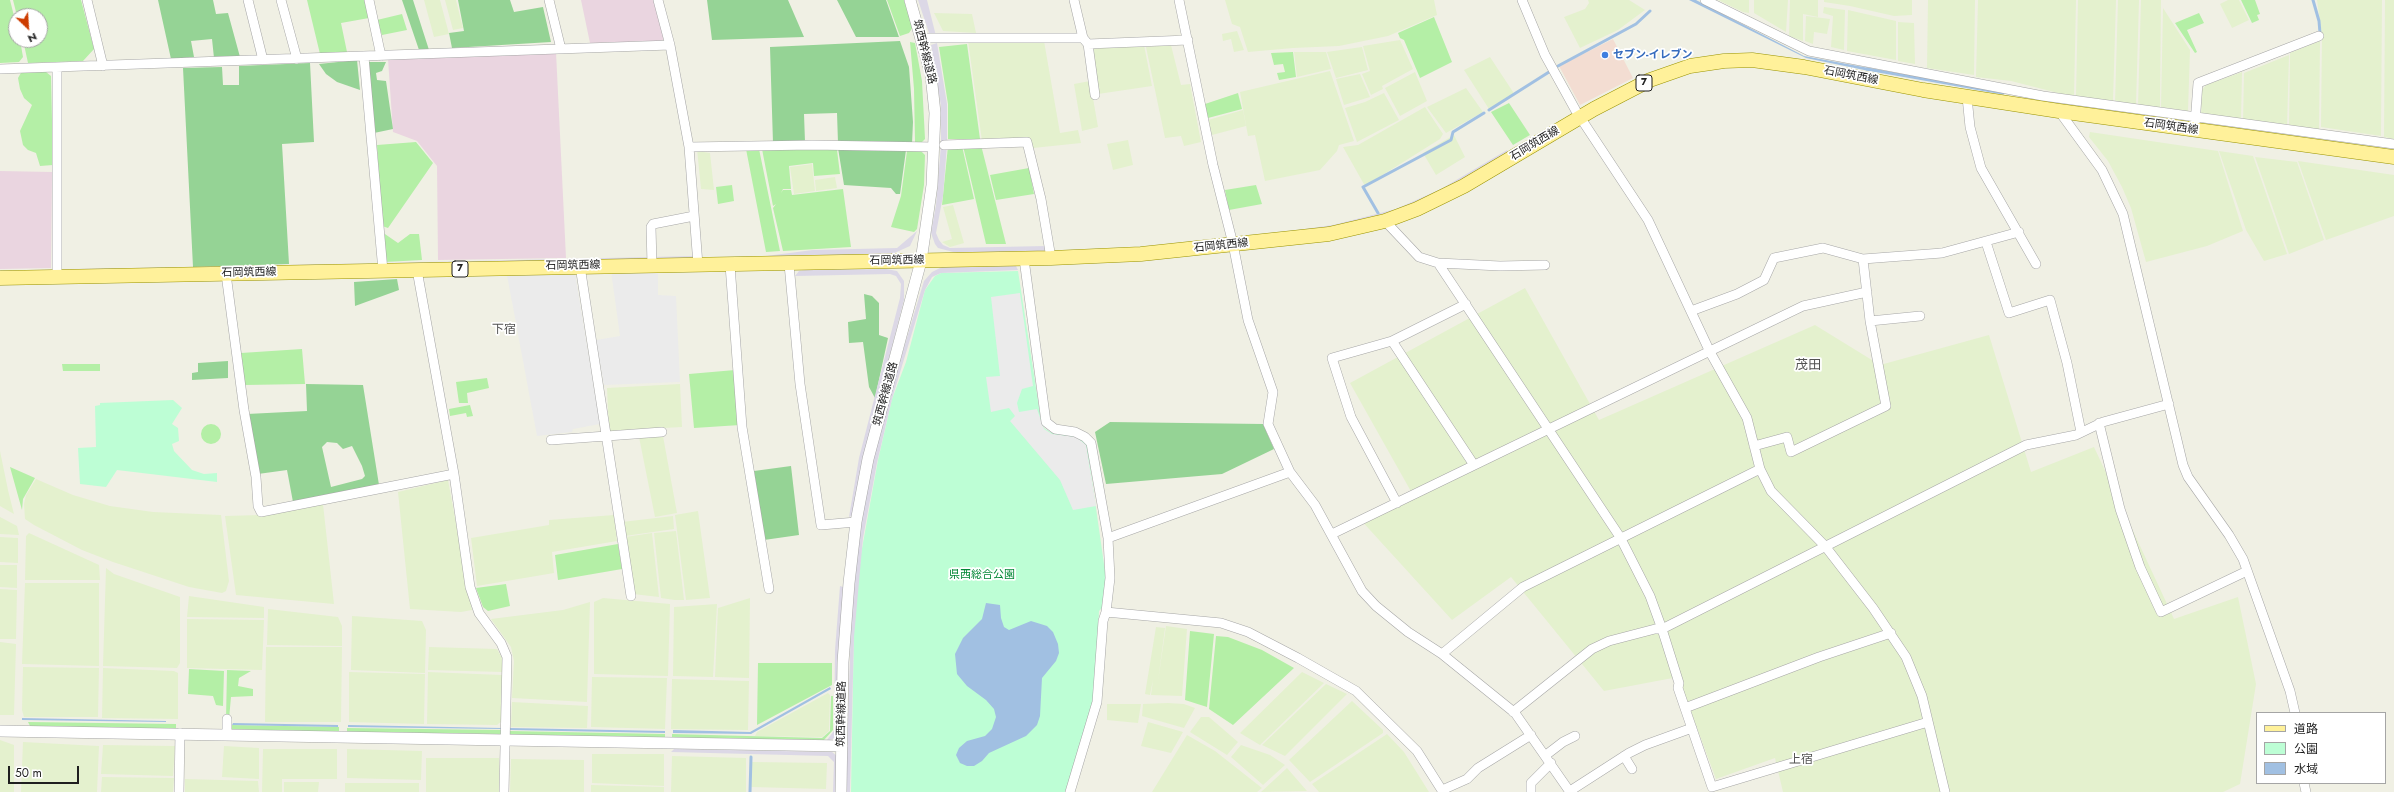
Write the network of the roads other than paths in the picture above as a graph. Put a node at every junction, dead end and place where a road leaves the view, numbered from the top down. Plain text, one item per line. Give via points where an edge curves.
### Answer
1 (87, 0) edge
2 (248, 0) edge
3 (281, 0) edge
4 (370, 0) edge
5 (549, 0) edge
6 (658, 0) edge
7 (910, 0) edge
8 (1074, 0) edge
9 (1179, 0) edge
10 (1522, 0) edge
11 (1705, 0) edge
12 (2319, 36) dead end
13 (922, 38) junction
14 (1188, 40) junction
15 (1085, 41) junction
16 (670, 44) junction
17 (561, 49) junction
18 (381, 56) junction
19 (364, 57) junction
20 (297, 59) junction
21 (263, 60) junction
22 (103, 66) junction
23 (57, 68) junction
24 (0, 69) edge
25 (1096, 95) dead end
26 (1967, 97) junction
27 (2042, 102) junction
28 (2059, 112) junction
29 (1580, 117) junction
30 (2195, 124) junction
31 (2394, 144) edge
32 (939, 146) junction
33 (689, 147) junction
34 (2394, 157) edge
35 (694, 216) junction
36 (1385, 221) junction
37 (2019, 232) junction
38 (1986, 242) junction
39 (1233, 244) junction
40 (1051, 258) junction
41 (1024, 259) junction
42 (1863, 260) junction
43 (921, 261) junction
44 (1438, 263) junction
45 (789, 264) junction
46 (2036, 264) dead end
47 (652, 265) junction
48 (698, 265) junction
49 (730, 265) junction
50 (1545, 265) dead end
51 (580, 266) junction
52 (417, 270) junction
53 (383, 271) junction
54 (226, 274) junction
55 (57, 277) junction
56 (0, 278) edge
57 (1867, 292) junction
58 (1466, 304) junction
59 (1691, 311) junction
60 (1920, 316) dead end
61 (1870, 321) junction
62 (1392, 341) junction
63 (1710, 352) junction
64 (2169, 404) junction
65 (2099, 423) junction
66 (1548, 429) junction
67 (662, 432) dead end
68 (2081, 432) junction
69 (606, 436) junction
70 (551, 440) dead end
71 (1754, 446) junction
72 (1474, 465) junction
73 (1760, 469) junction
74 (1290, 472) junction
75 (454, 474) junction
76 (1397, 503) junction
77 (856, 522) junction
78 (1332, 534) junction
79 (1620, 537) junction
80 (1108, 538) junction
81 (1825, 546) junction
82 (2247, 571) junction
83 (769, 589) dead end
84 (631, 596) dead end
85 (1106, 612) junction
86 (1662, 629) junction
87 (1891, 633) junction
88 (1442, 654) junction
89 (1685, 708) junction
90 (1514, 712) junction
91 (2295, 712) edge
92 (227, 719) dead end
93 (1928, 722) junction
94 (1692, 728) junction
95 (0, 731) edge
96 (180, 733) junction
97 (227, 734) junction
98 (1531, 735) junction
99 (1575, 736) dead end
100 (505, 740) junction
101 (842, 746) junction
102 (1546, 755) junction
103 (1624, 756) junction
104 (1551, 763) junction
105 (1632, 769) dead end
106 (1443, 791) edge
107 (179, 792) edge
108 (504, 792) edge
109 (841, 792) edge
110 (1070, 792) edge
111 (1532, 792) edge
112 (1570, 792) edge
113 (1945, 792) edge

1 - 22 street
2 - 21 street
3 - 20 street
4 - 18 street
5 - 17 street
6 - 16 street
7 - 13 street, 筑西幹線道路
8 - 15 street
9 - 14 street
10 - 29 street via 1545,55
11 - 27 street via 1809,51
12 - 30 street via 2198,83
13 - 15 street
13 - 32 street, 筑西幹線道路 via 932,75
14 - 15 street
14 - 39 street via 1213,166
15 - 25 street
16 - 17 street
16 - 33 street
17 - 18 street
18 - 19 street
19 - 20 street
19 - 53 street
20 - 21 street
21 - 22 street
22 - 23 street
23 - 24 street
23 - 55 street
26 - 27 main road, 石岡筑西線 / 7
26 - 29 main road, 石岡筑西線 / 7 via 1752,60 1724,60 1690,66 1650,80
26 - 37 street via 1970,127 1981,168
27 - 28 main road, 石岡筑西線 / 7
27 - 30 street
28 - 30 main road, 石岡筑西線 / 7
28 - 64 street via 2102,170 2123,214
29 - 36 main road, 石岡筑西線 / 7 via 1464,186
29 - 59 street via 1648,220
30 - 31 street
30 - 34 main road, 石岡筑西線 / 7
32 - 33 street
32 - 40 street via 1027,142 1041,199
32 - 43 street, 筑西幹線道路
33 - 35 street
35 - 47 street via 650,226
35 - 48 street
36 - 39 main road, 石岡筑西線 / 7 via 1329,234
36 - 44 street via 1419,257
37 - 38 street
37 - 46 street
38 - 42 street via 1942,253
38 - 68 street via 2009,313 2050,300 2067,363
39 - 40 main road, 石岡筑西線 / 7 via 1141,254
39 - 74 street via 1248,320 1273,392 1268,424
40 - 41 main road, 石岡筑西線 / 7
41 - 43 main road, 石岡筑西線 / 7
41 - 80 street via 1046,422 1055,429 1075,432 1091,443
42 - 57 street
42 - 59 street via 1822,248 1774,258 1764,280 1737,294
43 - 45 main road, 石岡筑西線 / 7
43 - 77 street, 筑西幹線道路 via 868,459
44 - 50 street
44 - 58 street
45 - 49 main road, 石岡筑西線 / 7
45 - 77 street via 800,384 821,525
47 - 48 main road, 石岡筑西線 / 7
47 - 51 main road, 石岡筑西線 / 7
48 - 49 main road, 石岡筑西線 / 7
49 - 83 street via 742,426
51 - 52 main road, 石岡筑西線 / 7
51 - 69 street
52 - 53 main road, 石岡筑西線 / 7
52 - 75 street
53 - 54 main road, 石岡筑西線 / 7
54 - 55 main road, 石岡筑西線 / 7
54 - 75 street via 258,506 261,512
55 - 56 main road, 石岡筑西線 / 7
57 - 61 street
57 - 63 street via 1803,306
58 - 62 street
58 - 66 street
59 - 63 street
60 - 61 street
61 - 71 street via 1886,406 1791,452 1787,437
62 - 72 street
62 - 76 street via 1332,358 1351,417
63 - 66 street
63 - 71 street via 1747,418
64 - 65 street
64 - 82 street via 2179,452 2188,477 2230,534
65 - 68 street
65 - 82 street via 2120,509 2140,567 2160,612
66 - 72 street
66 - 79 street
67 - 69 street
68 - 81 street via 2026,445
69 - 70 street
69 - 84 street
71 - 73 street
72 - 76 street
73 - 79 street
73 - 81 street via 1771,491
74 - 78 street via 1315,505
74 - 80 street
75 - 100 street via 470,587 479,613 501,643 507,657
76 - 78 street
77 - 101 street, 筑西幹線道路 via 844,662
78 - 88 street via 1362,591 1408,632
79 - 86 street via 1650,596
79 - 88 street via 1523,587
80 - 85 street via 1110,578
81 - 86 street
81 - 87 street
82 - 91 street via 2290,691
85 - 106 street via 1221,623 1248,632 1298,658 1356,691 1417,751
85 - 110 street via 1103,621 1097,702
86 - 89 street
86 - 90 street via 1624,637 1592,649
87 - 89 street via 1819,657
87 - 93 street via 1906,657 1922,696
88 - 90 street
89 - 94 street
90 - 98 street
92 - 97 street
93 - 94 street via 1712,787
93 - 113 street
94 - 103 street via 1644,745
95 - 96 street
96 - 97 street
96 - 107 street
97 - 100 street
98 - 102 street
98 - 106 street via 1478,768 1467,779
99 - 102 street
100 - 101 street
100 - 108 street
101 - 109 street, 筑西幹線道路
102 - 104 street
103 - 105 street
103 - 112 street
104 - 111 street via 1531,783
104 - 112 street

